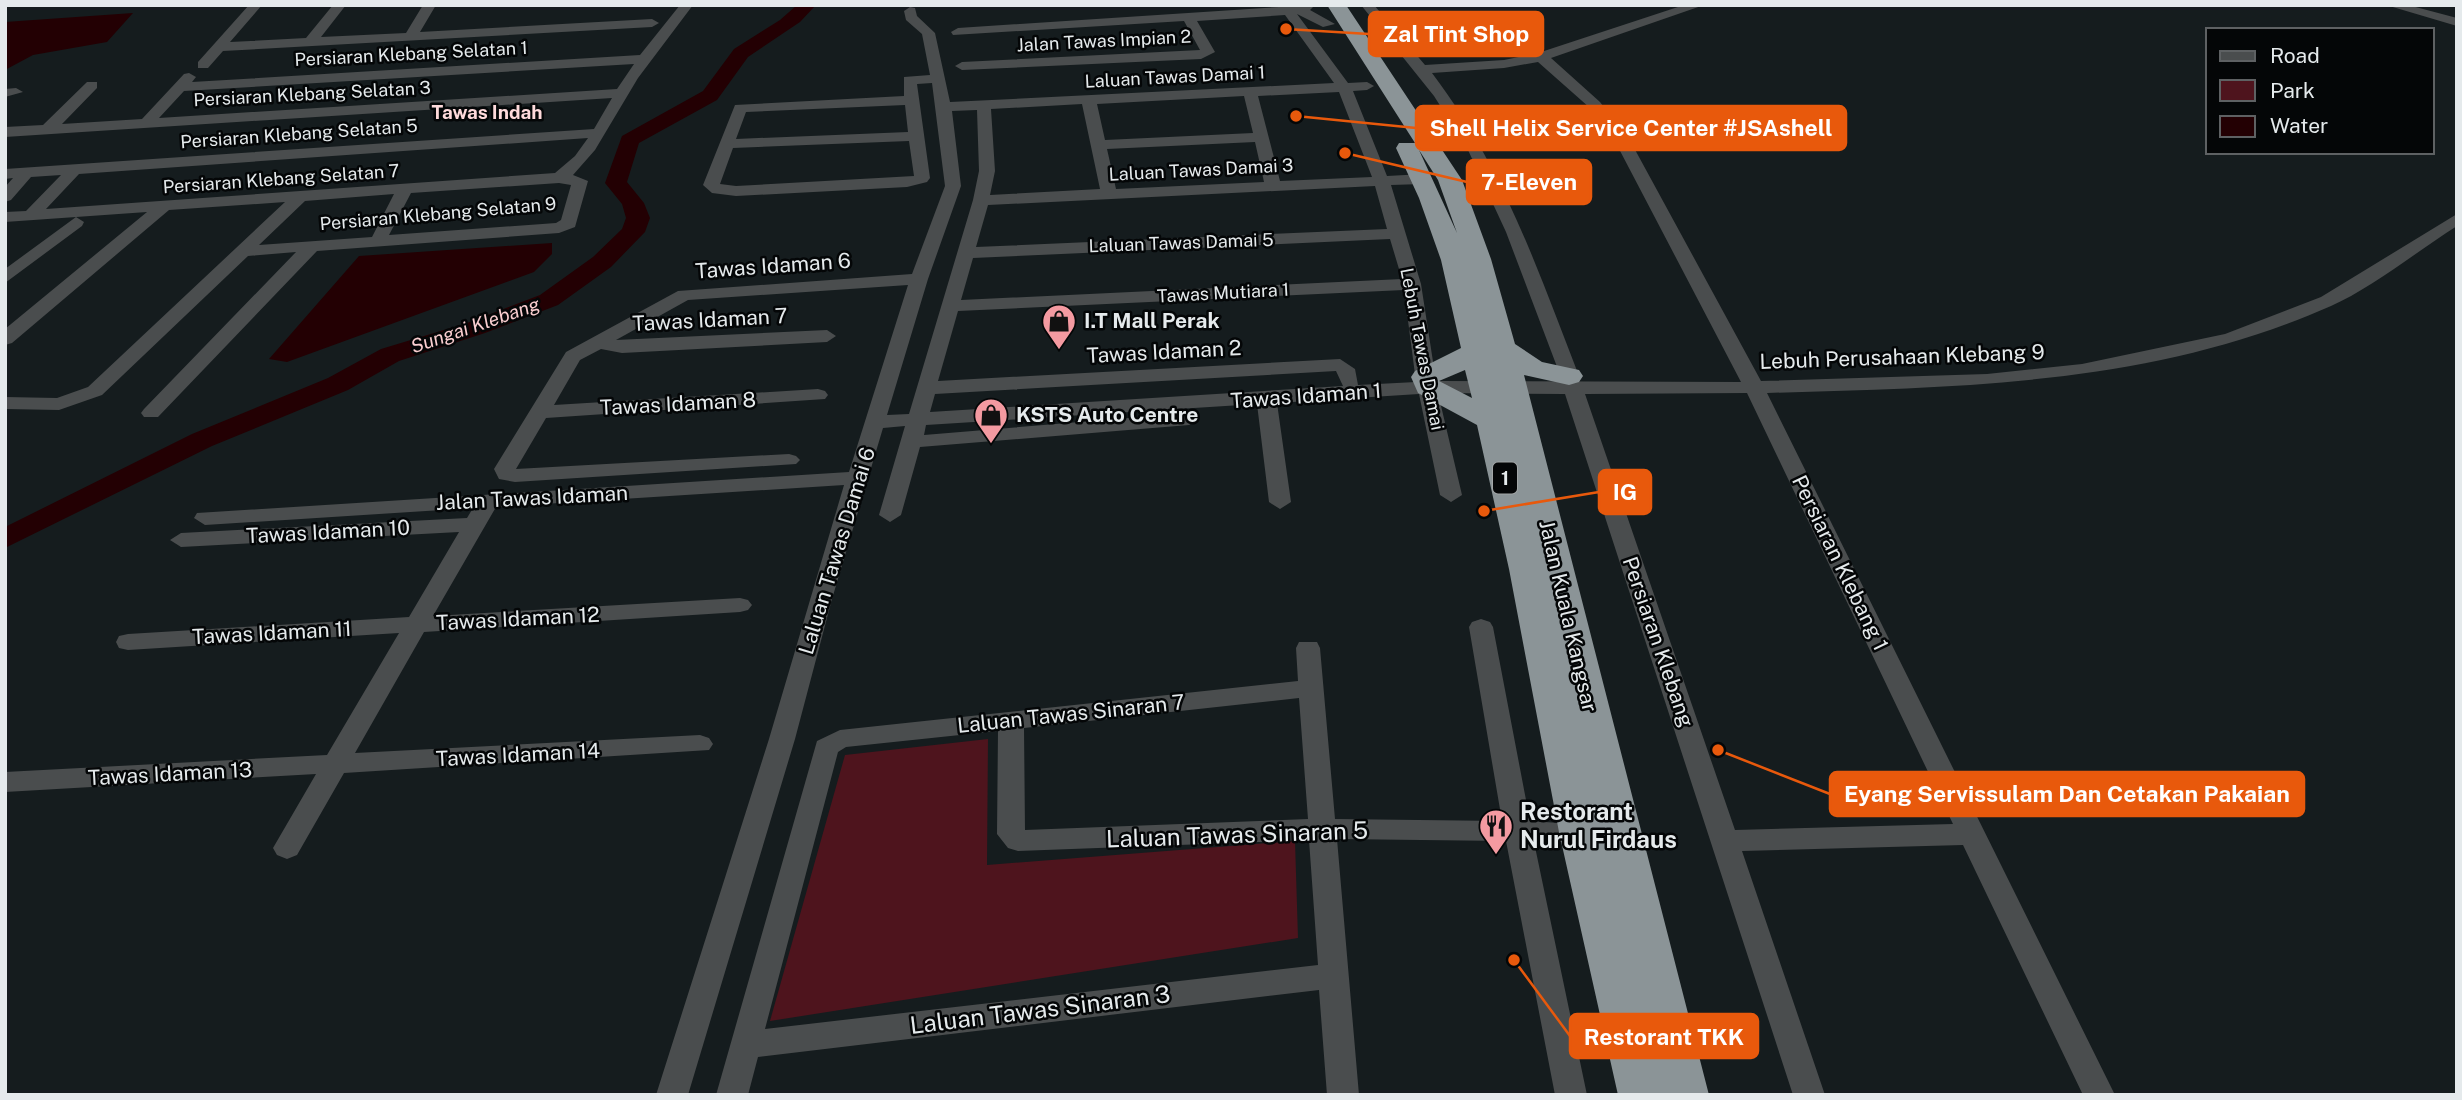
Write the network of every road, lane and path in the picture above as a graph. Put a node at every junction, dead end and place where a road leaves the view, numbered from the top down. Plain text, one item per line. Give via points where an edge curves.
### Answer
1 (256, 5) edge
2 (341, 5) edge
3 (444, 5) edge
4 (687, 5) edge
5 (1367, 5) edge
6 (1698, 5) edge
7 (2392, 5) edge
8 (430, 6) edge
9 (1299, 8) edge
10 (910, 11) dead end
11 (1332, 14) edge
12 (1189, 18) junction
13 (2457, 22) edge
14 (652, 23) dead end
15 (958, 32) dead end
16 (410, 37) junction
17 (310, 42) junction
18 (220, 47) junction
19 (1541, 57) junction
20 (645, 59) junction
21 (962, 66) dead end
22 (1421, 70) junction
23 (936, 79) junction
24 (92, 85) dead end
25 (1367, 86) junction
26 (180, 87) junction
27 (1344, 87) junction
28 (1250, 92) junction
29 (621, 93) junction
30 (911, 100) junction
31 (1089, 101) junction
32 (984, 106) junction
33 (944, 107) junction
34 (146, 123) junction
35 (48, 129) junction
36 (5, 132) edge
37 (596, 133) junction
38 (947, 136) junction
39 (916, 137) junction
40 (1261, 137) junction
41 (727, 144) junction
42 (1098, 145) junction
43 (76, 168) junction
44 (27, 172) junction
45 (5, 174) edge
46 (559, 178) junction
47 (1432, 178) junction
48 (917, 180) joint
49 (1389, 180) junction
50 (1273, 185) junction
51 (405, 189) junction
52 (1109, 194) junction
53 (5, 197) edge
54 (300, 197) junction
55 (981, 200) junction
56 (164, 206) junction
57 (54, 214) junction
58 (31, 215) junction
59 (5, 217) edge
60 (2457, 219) edge
61 (76, 222) dead end
62 (5, 229) edge
63 (1396, 234) junction
64 (378, 241) junction
65 (312, 246) junction
66 (246, 251) junction
67 (966, 253) junction
68 (5, 278) edge
69 (919, 279) junction
70 (1412, 284) junction
71 (951, 306) junction
72 (827, 336) dead end
73 (5, 340) edge
74 (596, 342) junction
75 (1496, 380) junction
76 (1426, 382) junction
77 (1571, 382) junction
78 (1744, 386) junction
79 (928, 388) junction
80 (1165, 392) junction
81 (818, 395) dead end
82 (5, 402) edge
83 (1267, 406) junction
84 (537, 412) junction
85 (151, 414) dead end
86 (920, 415) junction
87 (878, 417) junction
88 (911, 442) junction
89 (789, 460) dead end
90 (858, 478) junction
91 (1451, 495) dead end
92 (488, 500) junction
93 (1280, 502) dead end
94 (890, 516) dead end
95 (205, 518) dead end
96 (474, 524) junction
97 (181, 540) dead end
98 (740, 605) dead end
99 (416, 625) junction
100 (1481, 627) dead end
101 (128, 642) dead end
102 (1308, 648) dead end
103 (1311, 688) junction
104 (1011, 721) junction
105 (831, 743) joint
106 (700, 744) dead end
107 (335, 765) junction
108 (5, 782) edge
109 (1322, 829) junction
110 (1579, 832) junction
111 (1518, 833) junction
112 (1973, 834) junction
113 (1726, 841) junction
114 (287, 848) dead end
115 (1333, 976) junction
116 (746, 1045) junction
117 (672, 1095) edge
118 (732, 1095) edge
119 (1343, 1095) edge
120 (1571, 1095) edge
121 (1642, 1095) edge
122 (1685, 1095) edge
123 (1809, 1095) edge
124 (2099, 1095) edge

1 - 18 street
2 - 17 street
3 - 8 street
4 - 20 street
5 - 22 street, Persiaran Klebang
6 - 19 street
7 - 13 street
8 - 16 street
9 - 11 highway, Jalan Kuala Kangsar / 1
9 - 12 street
9 - 27 street
10 - 23 street, Laluan Tawas Damai 6 via 928,33
11 - 25 highway, Jalan Kuala Kangsar / 1
11 - 47 highway, Jalan Kuala Kangsar / 1
12 - 15 street via 1074,20
12 - 21 street, Jalan Tawas Impian 2 via 1208,52
14 - 16 street
16 - 17 street
17 - 18 street
18 - 26 street
19 - 22 street
19 - 78 street, Persiaran Klebang 1 via 1595,105 1625,146
20 - 26 street, Persiaran Klebang Selatan 1
20 - 29 street
22 - 77 street, Persiaran Klebang via 1457,118 1497,190
23 - 30 street via 909,80
23 - 33 street, Laluan Tawas Damai 6
24 - 35 street
25 - 27 street, Laluan Tawas Damai 1
25 - 47 highway, Jalan Kuala Kangsar / 1
26 - 34 street
27 - 28 street, Laluan Tawas Damai 1
27 - 49 street, Lebuh Tawas Damai
28 - 31 street, Laluan Tawas Damai 1
28 - 40 street
29 - 34 street, Persiaran Klebang Selatan 3
29 - 37 street
30 - 39 street
30 - 41 street via 743,107 737,110
31 - 32 street, Laluan Tawas Damai 1
31 - 42 street
32 - 33 street
32 - 55 street, Laluan Tawas Damai 6 via 987,171
33 - 38 street, Laluan Tawas Damai 6
34 - 35 street, Persiaran Klebang Selatan 3
35 - 36 street, Persiaran Klebang Selatan 3
37 - 43 street, Persiaran Klebang Selatan 5
37 - 46 street via 576,163
38 - 39 street
38 - 69 street, Laluan Tawas Damai 6 via 953,186
39 - 41 street
39 - 48 street via 922,178
40 - 42 street
40 - 50 street
41 - 48 street via 711,182 718,190
42 - 52 street
43 - 44 street, Persiaran Klebang Selatan 5
43 - 58 street
44 - 45 street, Persiaran Klebang Selatan 5
44 - 53 street
46 - 51 street, Persiaran Klebang Selatan 7
46 - 64 street, Persiaran Klebang Selatan 9 via 580,181 569,223 562,227
47 - 49 highway
47 - 49 highway via 1405,174
47 - 75 highway, Jalan Kuala Kangsar / 1 via 1454,260
49 - 50 street, Laluan Tawas Damai 3
49 - 63 street, Lebuh Tawas Damai
50 - 52 street, Laluan Tawas Damai 3
51 - 54 street, Persiaran Klebang Selatan 7
51 - 64 street
52 - 55 street, Laluan Tawas Damai 3
54 - 56 street, Persiaran Klebang Selatan 7
54 - 66 street
55 - 67 street, Laluan Tawas Damai 6
56 - 57 street, Persiaran Klebang Selatan 7
56 - 73 street
57 - 58 street, Persiaran Klebang Selatan 7
57 - 62 street via 38,226
58 - 59 street, Persiaran Klebang Selatan 7
60 - 78 street, Lebuh Perusahaan Klebang 9 via 2327,301 2230,340 2020,378
61 - 68 street
63 - 67 street, Laluan Tawas Damai 5
63 - 70 street, Lebuh Tawas Damai
64 - 65 street, Persiaran Klebang Selatan 9
65 - 66 street, Persiaran Klebang Selatan 9
65 - 85 street
66 - 82 street via 87,396 59,404
67 - 71 street, Laluan Tawas Damai 6
69 - 74 street, Tawas Idaman 6 via 688,294
69 - 87 street, Laluan Tawas Damai 6
70 - 71 street, Tawas Mutiara 1
70 - 76 street, Lebuh Tawas Damai
71 - 79 street, Laluan Tawas Damai 6
72 - 74 street, Tawas Idaman 7 via 622,347
74 - 84 street, Tawas Idaman 6 via 569,359
75 - 76 highway
75 - 76 highway via 1455,364
75 - 77 highway via 1533,369
75 - 77 highway via 1531,394
75 - 110 highway, Jalan Kuala Kangsar / 1 via 1526,569
75 - 122 highway, Jalan Kuala Kangsar / 1
76 - 80 street, Tawas Idaman 1
76 - 83 street, Tawas Idaman 1
76 - 91 street, Lebuh Tawas Damai
77 - 78 street, Lebuh Perusahaan Klebang 9 via 1670,389
77 - 113 street, Persiaran Klebang
78 - 112 street, Persiaran Klebang 1
79 - 80 street, Tawas Idaman 2
79 - 86 street, Laluan Tawas Damai 6
80 - 83 street, Tawas Idaman 1
80 - 86 street, Tawas Idaman 1
81 - 84 street, Tawas Idaman 8
83 - 88 street
83 - 93 street
84 - 89 street, Tawas Idaman 6 via 505,469 507,474
86 - 87 street, Tawas Idaman 1
86 - 88 street, Laluan Tawas Damai 6
87 - 90 street, Laluan Tawas Damai 6
88 - 94 street, Laluan Tawas Damai 6
90 - 92 street, Jalan Tawas Idaman
90 - 117 street, Laluan Tawas Damai 6
92 - 95 street, Jalan Tawas Idaman
92 - 96 street
96 - 97 street, Tawas Idaman 10
96 - 99 street
98 - 99 street, Tawas Idaman 12
99 - 101 street, Tawas Idaman 11
99 - 107 street, Tawas Idaman 12
100 - 111 street
102 - 103 street
103 - 104 street, Laluan Tawas Sinaran 7
103 - 109 street
104 - 105 street, Laluan Tawas Sinaran 7 via 839,738
104 - 109 street, Laluan Tawas Sinaran 5 via 1011,834 1018,842
105 - 116 street via 826,747
106 - 107 street, Tawas Idaman 14
107 - 108 street, Tawas Idaman 13
107 - 114 street, Tawas Idaman 12
109 - 111 street, Laluan Tawas Sinaran 5
109 - 115 street
110 - 111 street, Laluan Tawas Sinaran 5
110 - 121 highway, Jalan Kuala Kangsar / 1
111 - 120 street
112 - 113 street
112 - 124 street, Persiaran Klebang 1
113 - 123 street, Persiaran Klebang
115 - 116 street, Laluan Tawas Sinaran 3
115 - 119 street
116 - 118 street

